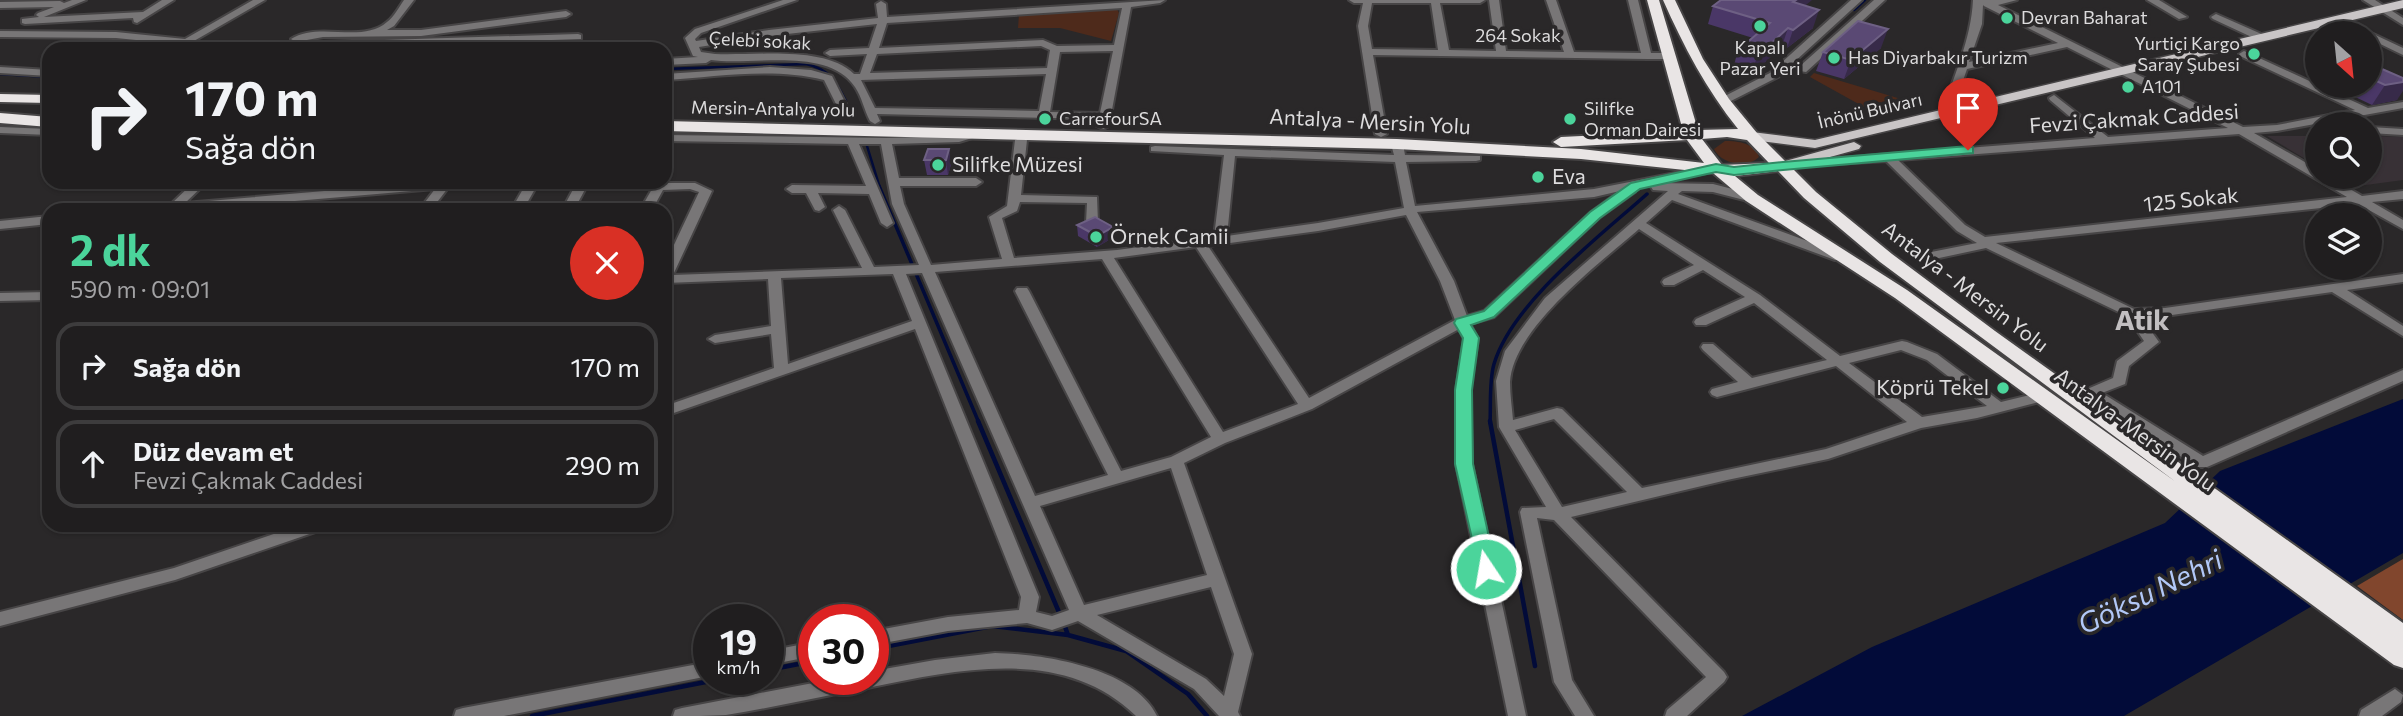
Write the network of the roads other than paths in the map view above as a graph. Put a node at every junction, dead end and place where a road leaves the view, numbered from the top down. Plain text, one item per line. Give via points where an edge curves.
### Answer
1 (169, 0) edge
2 (260, 0) edge
3 (409, 0) edge
4 (561, 0) edge
5 (792, 0) edge
6 (1160, 0) edge
7 (1354, 0) edge
8 (1480, 0) edge
9 (1494, 0) edge
10 (1551, 0) edge
11 (1633, 0) edge
12 (1653, 0) edge
13 (1669, 0) edge
14 (1857, 0) edge
15 (1880, 0) edge
16 (2012, 0) edge
17 (2152, 0) edge
18 (2368, 0) edge
19 (1367, 1) edge
20 (1436, 1) edge
21 (1982, 1) edge
22 (77, 2) edge
23 (881, 4) dead end
24 (2403, 4) edge
25 (0, 5) edge
26 (1127, 5) junction
27 (2381, 9) junction
28 (2003, 11) junction
29 (1977, 14) junction
30 (144, 16) junction
31 (2216, 17) dead end
32 (2182, 18) dead end
33 (2400, 18) edge
34 (25, 21) junction
35 (2382, 21) edge
36 (883, 22) junction
37 (0, 32) edge
38 (376, 32) junction
39 (116, 35) junction
40 (578, 37) dead end
41 (2262, 38) junction
42 (2305, 39) edge
43 (157, 42) edge
44 (187, 42) edge
45 (292, 42) edge
46 (498, 42) edge
47 (2382, 42) edge
48 (2068, 44) junction
49 (693, 45) junction
50 (1118, 48) junction
51 (1055, 49) junction
52 (872, 51) junction
53 (1367, 52) junction
54 (2403, 52) edge
55 (830, 53) dead end
56 (1444, 53) junction
57 (1501, 53) junction
58 (1570, 54) junction
59 (2244, 54) junction
60 (1647, 56) junction
61 (1669, 56) junction
62 (712, 59) junction
63 (672, 62) edge
64 (1786, 65) junction
65 (1961, 67) junction
66 (0, 70) edge
67 (1051, 71) junction
68 (2121, 71) junction
69 (42, 73) edge
70 (672, 77) edge
71 (858, 77) junction
72 (2139, 79) junction
73 (0, 98) edge
74 (42, 99) edge
75 (2054, 99) junction
76 (1723, 101) junction
77 (2403, 105) edge
78 (2367, 112) joint
79 (1947, 113) junction
80 (1044, 115) junction
81 (672, 116) edge
82 (0, 118) edge
83 (842, 121) junction
84 (1104, 121) junction
85 (1686, 121) junction
86 (42, 122) edge
87 (42, 124) edge
88 (2305, 125) edge
89 (672, 126) edge
90 (878, 126) junction
91 (2277, 128) junction
92 (2305, 129) edge
93 (0, 130) edge
94 (2240, 130) junction
95 (2382, 131) edge
96 (2403, 132) edge
97 (1381, 134) junction
98 (1692, 136) junction
99 (1752, 136) junction
100 (672, 138) edge
101 (1021, 140) dead end
102 (1635, 140) junction
103 (2104, 140) junction
104 (853, 142) junction
105 (1155, 149) dead end
106 (1399, 151) junction
107 (1230, 152) junction
108 (1887, 156) junction
109 (1476, 158) dead end
110 (1783, 166) junction
111 (1716, 168) junction
112 (2305, 168) edge
113 (894, 182) junction
114 (976, 182) dead end
115 (672, 185) edge
116 (1636, 186) junction
117 (193, 189) edge
118 (360, 189) edge
119 (392, 189) edge
120 (792, 189) dead end
121 (810, 189) junction
122 (2342, 189) edge
123 (873, 190) junction
124 (1674, 191) junction
125 (357, 193) junction
126 (2403, 195) edge
127 (1014, 198) junction
128 (1752, 198) junction
129 (2364, 201) junction
130 (178, 203) edge
131 (234, 203) edge
132 (819, 207) dead end
133 (839, 210) dead end
134 (1410, 210) junction
135 (42, 221) edge
136 (887, 223) dead end
137 (1092, 223) edge
138 (1639, 223) junction
139 (0, 225) edge
140 (2403, 225) edge
141 (1220, 240) junction
142 (1199, 242) junction
143 (1985, 243) junction
144 (1105, 254) junction
145 (1925, 257) dead end
146 (1851, 261) junction
147 (1009, 262) junction
148 (672, 263) edge
149 (1703, 265) junction
150 (927, 269) junction
151 (898, 270) junction
152 (870, 271) junction
153 (774, 275) junction
154 (672, 278) edge
155 (2403, 278) edge
156 (1669, 282) dead end
157 (2335, 288) junction
158 (1022, 291) dead end
159 (42, 296) edge
160 (0, 297) edge
161 (1755, 298) junction
162 (2132, 313) junction
163 (1701, 322) dead end
164 (920, 323) junction
165 (1462, 323) junction
166 (778, 329) junction
167 (2403, 332) edge
168 (715, 339) dead end
169 (1707, 347) dead end
170 (1840, 361) junction
171 (781, 371) junction
172 (2403, 375) edge
173 (1749, 384) junction
174 (1717, 392) dead end
175 (2038, 398) dead end
176 (1307, 406) junction
177 (1998, 407) junction
178 (672, 409) edge
179 (1919, 423) junction
180 (1506, 427) junction
181 (1220, 439) junction
182 (1176, 461) junction
183 (2155, 465) junction
184 (1117, 478) junction
185 (1639, 495) junction
186 (1030, 503) junction
187 (1558, 514) junction
188 (298, 532) edge
189 (1216, 579) junction
190 (1079, 613) junction
191 (1027, 616) junction
192 (0, 619) edge
193 (2391, 634) edge
194 (889, 635) edge
195 (2403, 658) edge
196 (693, 672) edge
197 (889, 676) edge
198 (798, 694) edge
199 (2395, 697) dead end
200 (1229, 715) edge
201 (463, 716) edge
202 (682, 716) edge
203 (1148, 716) edge
204 (1517, 716) edge
205 (1585, 716) edge
206 (1674, 716) edge
207 (2368, 716) edge

1 - 30 street
2 - 44 street
3 - 38 street via 391,24
4 - 38 street via 561,15 421,33
5 - 49 street, Çelebi sokak via 698,31 690,38
6 - 26 street
7 - 19 street
8 - 20 street
9 - 57 street
10 - 58 street
11 - 60 street
12 - 61 highway
13 - 76 highway, Antalya - Mersin Yolu via 1696,59
14 - 64 street
15 - 64 street via 1802,70
16 - 21 street
17 - 32 street
18 - 27 street
19 - 20 street
19 - 53 street via 1363,26
20 - 56 street
21 - 28 street
21 - 29 street
22 - 25 street
22 - 34 street
23 - 36 street
24 - 27 main road, İnönü Bulvarı
26 - 36 street
26 - 50 street
27 - 33 street
27 - 41 main road, İnönü Bulvarı
28 - 29 street
28 - 48 street
29 - 65 street
30 - 34 street
30 - 39 street
31 - 41 street
33 - 35 main road
34 - 37 street
36 - 49 street via 753,34
36 - 52 street
37 - 39 street
38 - 45 street via 307,36
39 - 43 street
40 - 46 street
41 - 68 main road, İnönü Bulvarı
42 - 59 main road, İnönü Bulvarı
47 - 54 street
48 - 65 street
48 - 68 street
49 - 62 street, Çelebi sokak via 696,54
50 - 51 street
50 - 84 street
51 - 52 street via 1043,43
51 - 67 street
52 - 55 street
52 - 71 street
53 - 56 street, 264 Sokak
53 - 97 street
56 - 57 street, 264 Sokak
57 - 58 street, 264 Sokak
58 - 60 street, 264 Sokak
59 - 72 main road, İnönü Bulvarı
59 - 78 street
60 - 61 street, 264 Sokak
61 - 85 highway
62 - 63 street
62 - 71 street, Çelebi sokak via 797,58 823,62
64 - 76 street
65 - 79 street
66 - 69 street
67 - 71 street
67 - 80 street
68 - 72 street
68 - 79 main road, İnönü Bulvarı
70 - 83 street via 812,72 828,78
71 - 90 street
72 - 75 main road, İnönü Bulvarı
72 - 94 street
73 - 74 highway
75 - 103 street
75 - 110 main road, İnönü Bulvarı via 1901,132
76 - 99 highway, Antalya - Mersin Yolu
77 - 78 street, Fevzi Çakmak Caddesi
79 - 99 main road, İnönü Bulvarı via 1815,144
80 - 84 street
80 - 90 street
81 - 83 highway, Mersin-Antalya yolu
82 - 86 highway
83 - 89 highway, Mersin-Antalya yolu
83 - 90 highway, Mersin-Antalya yolu
84 - 90 highway, Antalya - Mersin Yolu
84 - 97 highway, Antalya - Mersin Yolu
85 - 98 highway
85 - 102 highway
87 - 93 street
88 - 91 street, Fevzi Çakmak Caddesi
90 - 104 street
90 - 106 highway, Antalya - Mersin Yolu
90 - 113 street
91 - 92 street
91 - 94 street, Fevzi Çakmak Caddesi
94 - 103 street, Fevzi Çakmak Caddesi
94 - 112 street
95 - 96 street
97 - 102 highway, Antalya - Mersin Yolu via 1567,142
98 - 99 highway, Antalya - Mersin Yolu via 1727,132
98 - 102 highway, Antalya - Mersin Yolu
98 - 111 highway
99 - 110 highway, Antalya - Mersin Yolu
100 - 104 street
101 - 127 street
103 - 108 street, Fevzi Çakmak Caddesi
104 - 123 street
105 - 107 street
106 - 107 street
106 - 109 street
106 - 111 highway, Antalya - Mersin Yolu via 1581,154
106 - 134 street
107 - 141 street
108 - 110 street, Fevzi Çakmak Caddesi
108 - 143 street via 1961,228
110 - 111 highway via 1747,171
110 - 183 highway, Antalya - Mersin Yolu via 1810,195 1886,258
111 - 116 street
111 - 128 highway
113 - 114 street
113 - 150 street via 898,204
115 - 148 street via 706,191
116 - 124 street
116 - 134 street
116 - 165 street via 1595,215 1489,314
117 - 130 street
118 - 125 street
119 - 125 street
120 - 121 street
121 - 123 street
121 - 132 street
122 - 129 street
123 - 136 street
124 - 128 street via 1713,188
124 - 138 street
124 - 146 street
125 - 131 street
126 - 129 street, 125 Sokak
127 - 137 street via 1093,200
127 - 147 street via 1013,208 995,217
128 - 146 highway, Antalya-Mersin Yolu
129 - 140 street
129 - 143 street, 125 Sokak
133 - 152 street
134 - 141 street
134 - 165 street via 1447,281
135 - 139 street
138 - 149 street
138 - 180 street via 1550,301 1511,351 1503,381
141 - 142 street
142 - 144 street
142 - 176 street
143 - 145 street, 125 Sokak
143 - 162 street
144 - 147 street
144 - 181 street
146 - 183 highway, Antalya-Mersin Yolu
147 - 150 street
149 - 156 street
149 - 161 street
150 - 151 street
150 - 186 street
151 - 152 street
151 - 164 street
152 - 153 street
153 - 154 street
153 - 166 street
155 - 157 street
157 - 162 street
157 - 167 street
158 - 184 street
159 - 160 street
161 - 163 street
161 - 170 street
162 - 172 street via 2152,342 2122,364 2120,381 2090,393 2202,463
164 - 171 street
164 - 191 street via 1030,597
165 - 176 street
165 - 204 street via 1471,338 1463,390 1464,464
166 - 168 street
166 - 171 street
169 - 173 street
170 - 173 street
170 - 177 street via 1902,345 1932,357
170 - 179 street
171 - 178 street
173 - 174 street
175 - 177 street
176 - 181 street
177 - 179 street
179 - 185 street via 1828,454
180 - 185 street via 1557,413
180 - 187 street
181 - 182 street
182 - 184 street
182 - 189 street
183 - 193 highway, Antalya-Mersin Yolu
184 - 186 street
185 - 187 street
186 - 190 street
187 - 205 street via 1528,512 1563,682
187 - 206 street via 1718,677
188 - 192 street via 175,574
189 - 190 street
189 - 200 street via 1243,654
190 - 191 street via 1052,623
190 - 200 street via 1200,684
191 - 194 street
193 - 195 highway, Antalya-Mersin Yolu
196 - 201 street
197 - 203 street via 975,660 1047,662 1116,688
198 - 202 street
199 - 207 street

